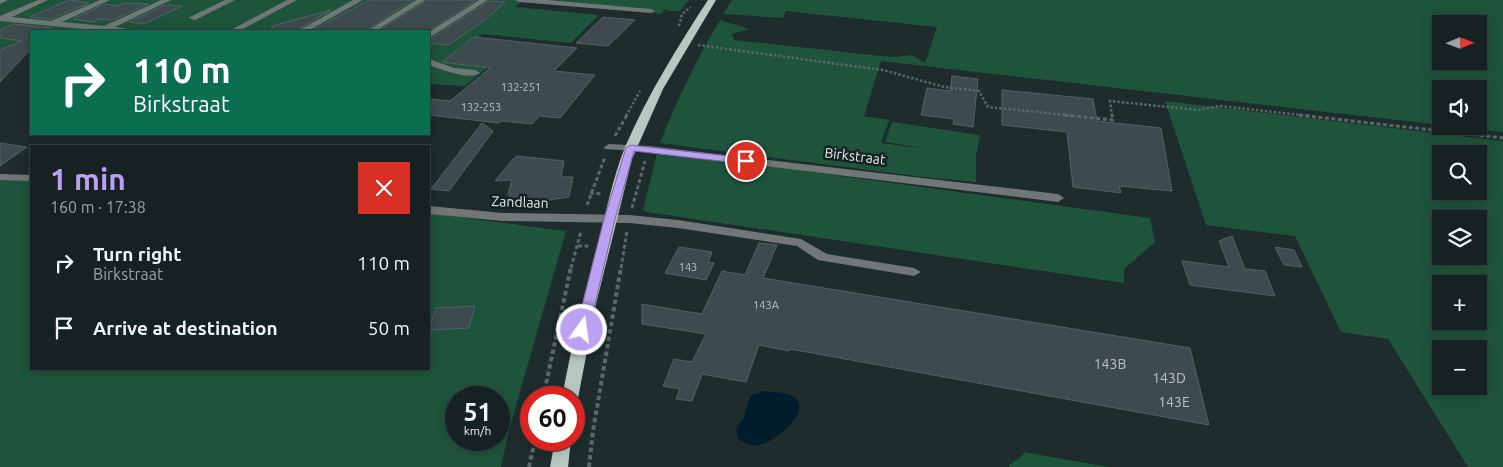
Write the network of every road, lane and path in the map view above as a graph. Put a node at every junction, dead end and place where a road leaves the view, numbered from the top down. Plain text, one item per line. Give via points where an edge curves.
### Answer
1 (4, 0) edge
2 (44, 0) edge
3 (106, 0) edge
4 (167, 0) edge
5 (231, 0) edge
6 (293, 0) edge
7 (359, 0) edge
8 (422, 0) edge
9 (484, 0) edge
10 (519, 0) edge
11 (712, 0) edge
12 (0, 2) edge
13 (651, 11) dead end
14 (192, 18) dead end
15 (1, 19) edge
16 (51, 24) junction
17 (104, 29) junction
18 (116, 30) edge
19 (235, 30) edge
20 (304, 30) edge
21 (373, 30) edge
22 (430, 35) edge
23 (696, 45) dead end
24 (430, 62) edge
25 (475, 73) dead end
26 (1503, 138) edge
27 (609, 147) dead end
28 (630, 148) junction
29 (649, 149) junction
30 (0, 177) edge
31 (30, 178) edge
32 (1058, 198) dead end
33 (430, 210) edge
34 (584, 219) junction
35 (610, 219) junction
36 (629, 219) junction
37 (914, 272) dead end
38 (545, 386) edge
39 (572, 386) edge
40 (532, 451) edge
41 (561, 451) edge
42 (529, 467) edge
43 (559, 467) edge
44 (589, 467) edge

1 - 12 street
2 - 15 street
3 - 16 street
4 - 17 street
5 - 14 street
6 - 19 street
7 - 20 street
8 - 21 street
9 - 22 street
10 - 13 street
11 - 28 main road via 682,44
15 - 16 street
16 - 17 street
17 - 18 street
23 - 26 path via 883,70 944,87 979,90 988,107 1113,120 1110,101 1198,110 1220,106
24 - 25 street via 453,71
27 - 28 street, Birkstraat
28 - 29 street, Birkstraat
28 - 35 main road
29 - 32 street, Birkstraat
29 - 36 path
30 - 31 street
33 - 34 street, Zandlaan via 503,217
34 - 35 street, Zandlaan
34 - 38 path via 568,277
35 - 36 street, Zandlaan
35 - 39 main road via 578,346
36 - 37 street, Zandlaan via 801,243 823,257
36 - 44 path
40 - 42 path
41 - 43 main road

